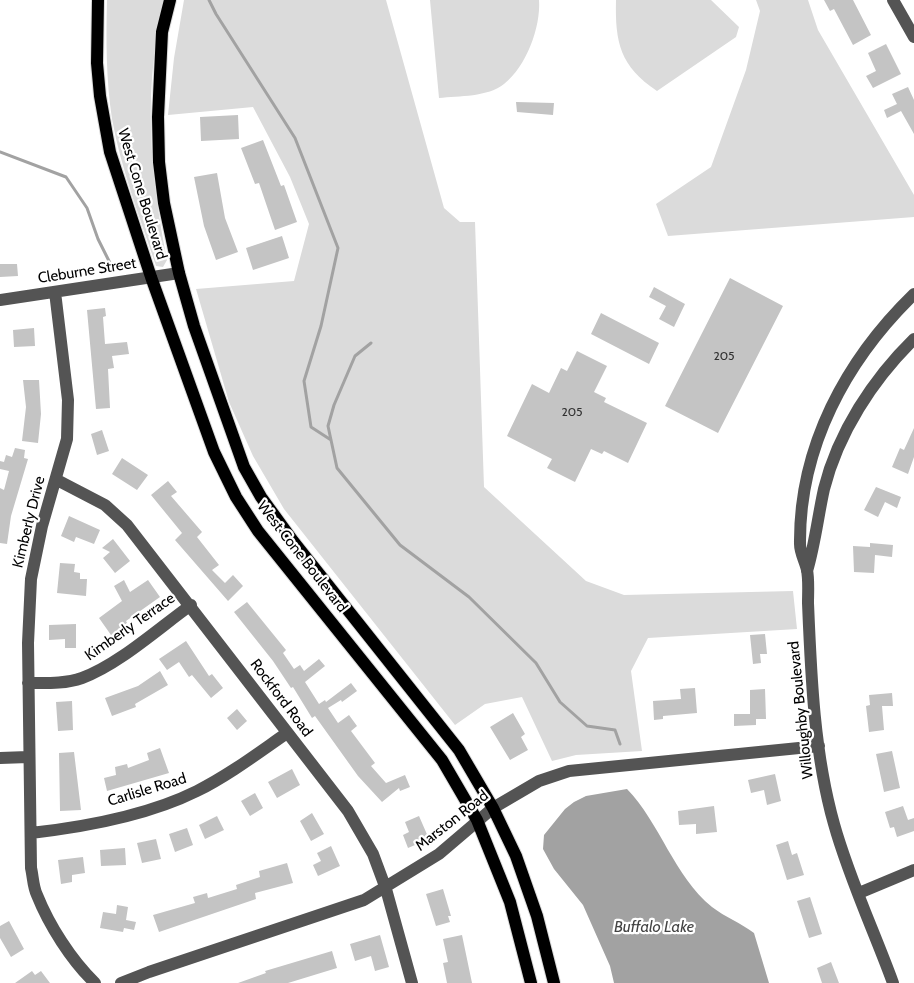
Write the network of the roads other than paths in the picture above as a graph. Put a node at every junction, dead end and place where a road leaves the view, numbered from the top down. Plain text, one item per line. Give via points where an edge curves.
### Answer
1 (98, 0) edge
2 (170, 0) edge
3 (893, 0) edge
4 (914, 37) edge
5 (179, 273) junction
6 (151, 277) junction
7 (55, 292) junction
8 (914, 294) edge
9 (0, 300) edge
10 (914, 339) edge
11 (56, 480) junction
12 (808, 572) junction
13 (191, 605) junction
14 (28, 683) junction
15 (287, 733) junction
16 (819, 746) junction
17 (28, 757) junction
18 (0, 758) edge
19 (493, 808) junction
20 (477, 820) junction
21 (31, 833) junction
22 (914, 870) edge
23 (386, 888) junction
24 (859, 893) junction
25 (95, 983) edge
26 (121, 983) edge
27 (412, 983) edge
28 (531, 983) edge
29 (554, 983) edge
30 (893, 983) edge

1 - 6 main road, West Cone Boulevard via 97,63 104,125
2 - 5 main road, West Cone Boulevard via 162,32 158,126 164,203
3 - 4 street
5 - 6 street, Cleburne Street
5 - 19 main road, West Cone Boulevard via 222,410 244,467 261,497 459,750
6 - 7 street, Cleburne Street
6 - 20 main road, West Cone Boulevard via 214,452 236,497 258,532 442,760
7 - 9 street, Cleburne Street
7 - 11 street, Kimberly Drive via 68,400 67,439
8 - 12 street, Willoughby Boulevard via 875,334 851,368 824,424 808,475 801,518 800,547
10 - 12 street, Willoughby Boulevard via 881,376 853,418 825,486
11 - 13 street, Rockford Road via 105,505 128,525
11 - 14 street, Kimberly Drive via 42,526 32,579
12 - 16 street, Willoughby Boulevard
13 - 14 street, Kimberly Terrace via 103,669 80,679
13 - 15 street, Rockford Road
14 - 17 street, Kimberly Drive
15 - 21 street, Carlisle Road via 227,775 196,792 145,810
15 - 23 street, Rockford Road via 348,811 373,854
16 - 19 street, Marston Road via 569,771 539,781
16 - 24 street, Willoughby Boulevard via 834,824
17 - 18 street
17 - 21 street, Kimberly Drive
19 - 20 street, Marston Road
19 - 29 main road, West Cone Boulevard via 516,856 537,916
20 - 23 street, Marston Road via 439,854
20 - 28 main road, West Cone Boulevard via 510,902
21 - 25 street, Kimberly Drive via 31,868 36,893 83,972
22 - 24 street
23 - 26 street, Marston Road via 364,900
23 - 27 street, Rockford Road
24 - 30 street, Willoughby Boulevard

